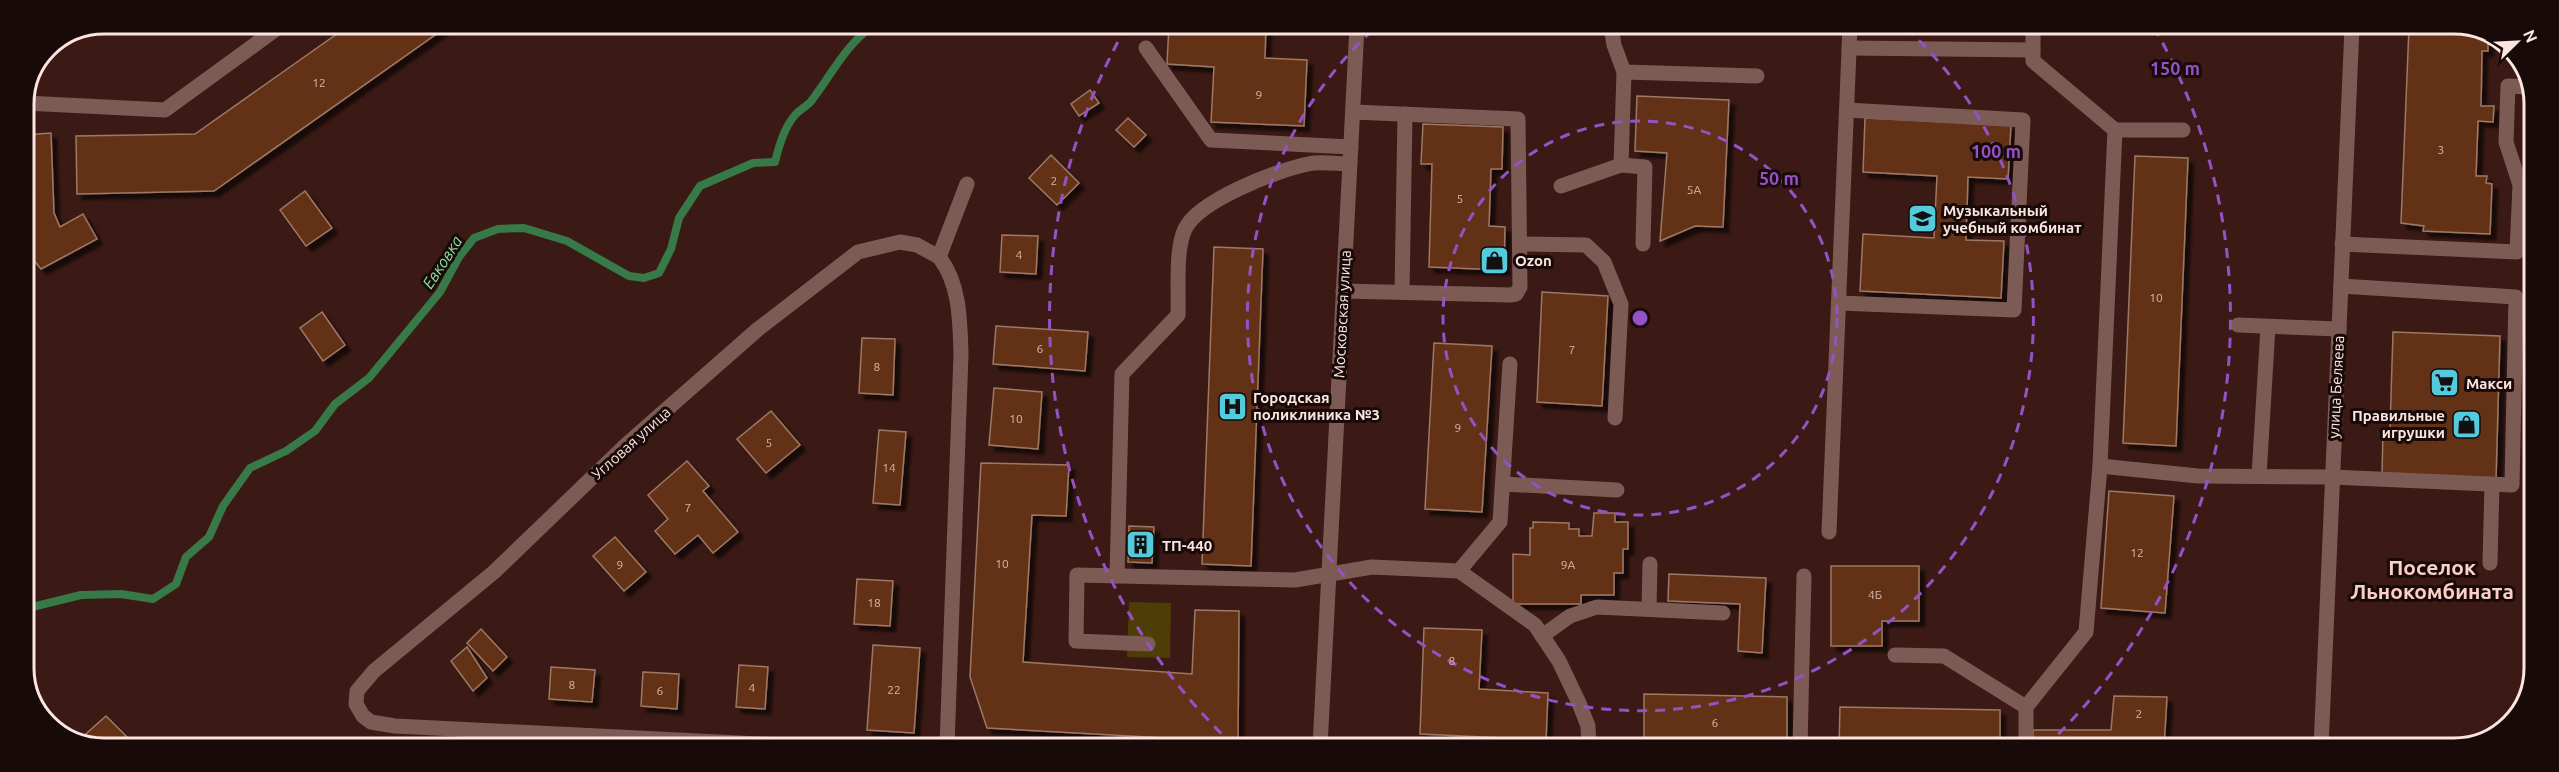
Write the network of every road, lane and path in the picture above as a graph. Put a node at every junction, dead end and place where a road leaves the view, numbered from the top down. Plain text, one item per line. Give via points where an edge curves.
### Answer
1 (268, 35) edge
2 (1357, 35) edge
3 (1612, 35) edge
4 (1850, 35) edge
5 (2033, 35) edge
6 (2352, 35) edge
7 (1146, 48) dead end
8 (1849, 48) junction
9 (2033, 50) junction
10 (1624, 72) junction
11 (1756, 76) dead end
12 (2522, 87) edge
13 (35, 104) edge
14 (1847, 110) junction
15 (1353, 112) junction
16 (1405, 114) junction
17 (2115, 130) junction
18 (2183, 130) dead end
19 (1351, 147) junction
20 (1350, 164) junction
21 (1621, 165) junction
22 (967, 184) dead end
23 (1561, 186) dead end
24 (1520, 244) junction
25 (1643, 244) dead end
26 (2342, 244) junction
27 (939, 257) junction
28 (2341, 286) junction
29 (1343, 291) junction
30 (1402, 292) junction
31 (1839, 303) junction
32 (2238, 325) dead end
33 (2268, 327) junction
34 (2339, 329) junction
35 (1510, 364) dead end
36 (1615, 418) dead end
37 (2100, 466) junction
38 (2259, 476) junction
39 (2332, 477) junction
40 (1503, 484) junction
41 (2492, 484) junction
42 (1617, 490) dead end
43 (1829, 532) dead end
44 (2490, 563) dead end
45 (1650, 564) dead end
46 (1459, 570) junction
47 (1329, 573) junction
48 (1117, 576) junction
49 (1804, 576) dead end
50 (1649, 609) junction
51 (1723, 613) dead end
52 (1542, 636) junction
53 (1148, 644) dead end
54 (1895, 655) dead end
55 (2026, 707) junction
56 (638, 738) edge
57 (948, 738) edge
58 (1320, 738) edge
59 (1589, 738) edge
60 (1800, 738) edge
61 (2026, 738) edge
62 (2321, 738) edge

1 - 13 street via 165,110
2 - 15 street, Московская улица
3 - 10 street
4 - 8 street
5 - 9 street
6 - 26 street, улица Беляева
7 - 19 street via 1211,140
8 - 9 street
8 - 14 street
9 - 17 street via 2033,60
10 - 11 street
10 - 21 street
12 - 26 street via 2508,86 2506,141 2520,185 2517,252
14 - 31 street
14 - 31 street via 2023,120 2014,310
15 - 16 street
15 - 19 street, Московская улица
16 - 24 street via 1518,119
16 - 30 street
17 - 18 street
17 - 37 street
19 - 20 street, Московская улица
20 - 29 street, Московская улица
20 - 48 street via 1310,164 1276,174 1207,205 1185,228 1178,315 1122,374
21 - 23 street
21 - 25 street via 1645,166
22 - 27 street
24 - 30 street via 1520,287 1514,295
24 - 36 street via 1586,245 1604,262 1621,304
26 - 28 street, улица Беляева
27 - 56 street, Угловая улица via 917,245 900,242 858,252 757,330 626,445 494,572 374,671 357,691 356,704 370,722
27 - 57 street via 947,266 957,302 961,354
28 - 34 street, улица Беляева
28 - 41 street via 2516,297 2512,485
29 - 30 street
29 - 47 street, Московская улица
31 - 43 street
32 - 33 street
33 - 34 street
33 - 38 street
34 - 39 street, улица Беляева
35 - 40 street
37 - 38 street via 2198,476
37 - 55 street via 2086,632
38 - 39 street
39 - 41 street
39 - 62 street, улица Беляева
40 - 42 street
40 - 46 street via 1500,522
41 - 44 street
45 - 50 street
46 - 47 street via 1372,567
46 - 52 street via 1535,626
47 - 48 street via 1295,580
47 - 58 street, Московская улица
48 - 53 street via 1077,575 1076,641
49 - 60 street
50 - 51 street
50 - 52 street via 1597,607 1570,616
52 - 59 street via 1579,703
54 - 55 street via 1944,656
55 - 61 street

